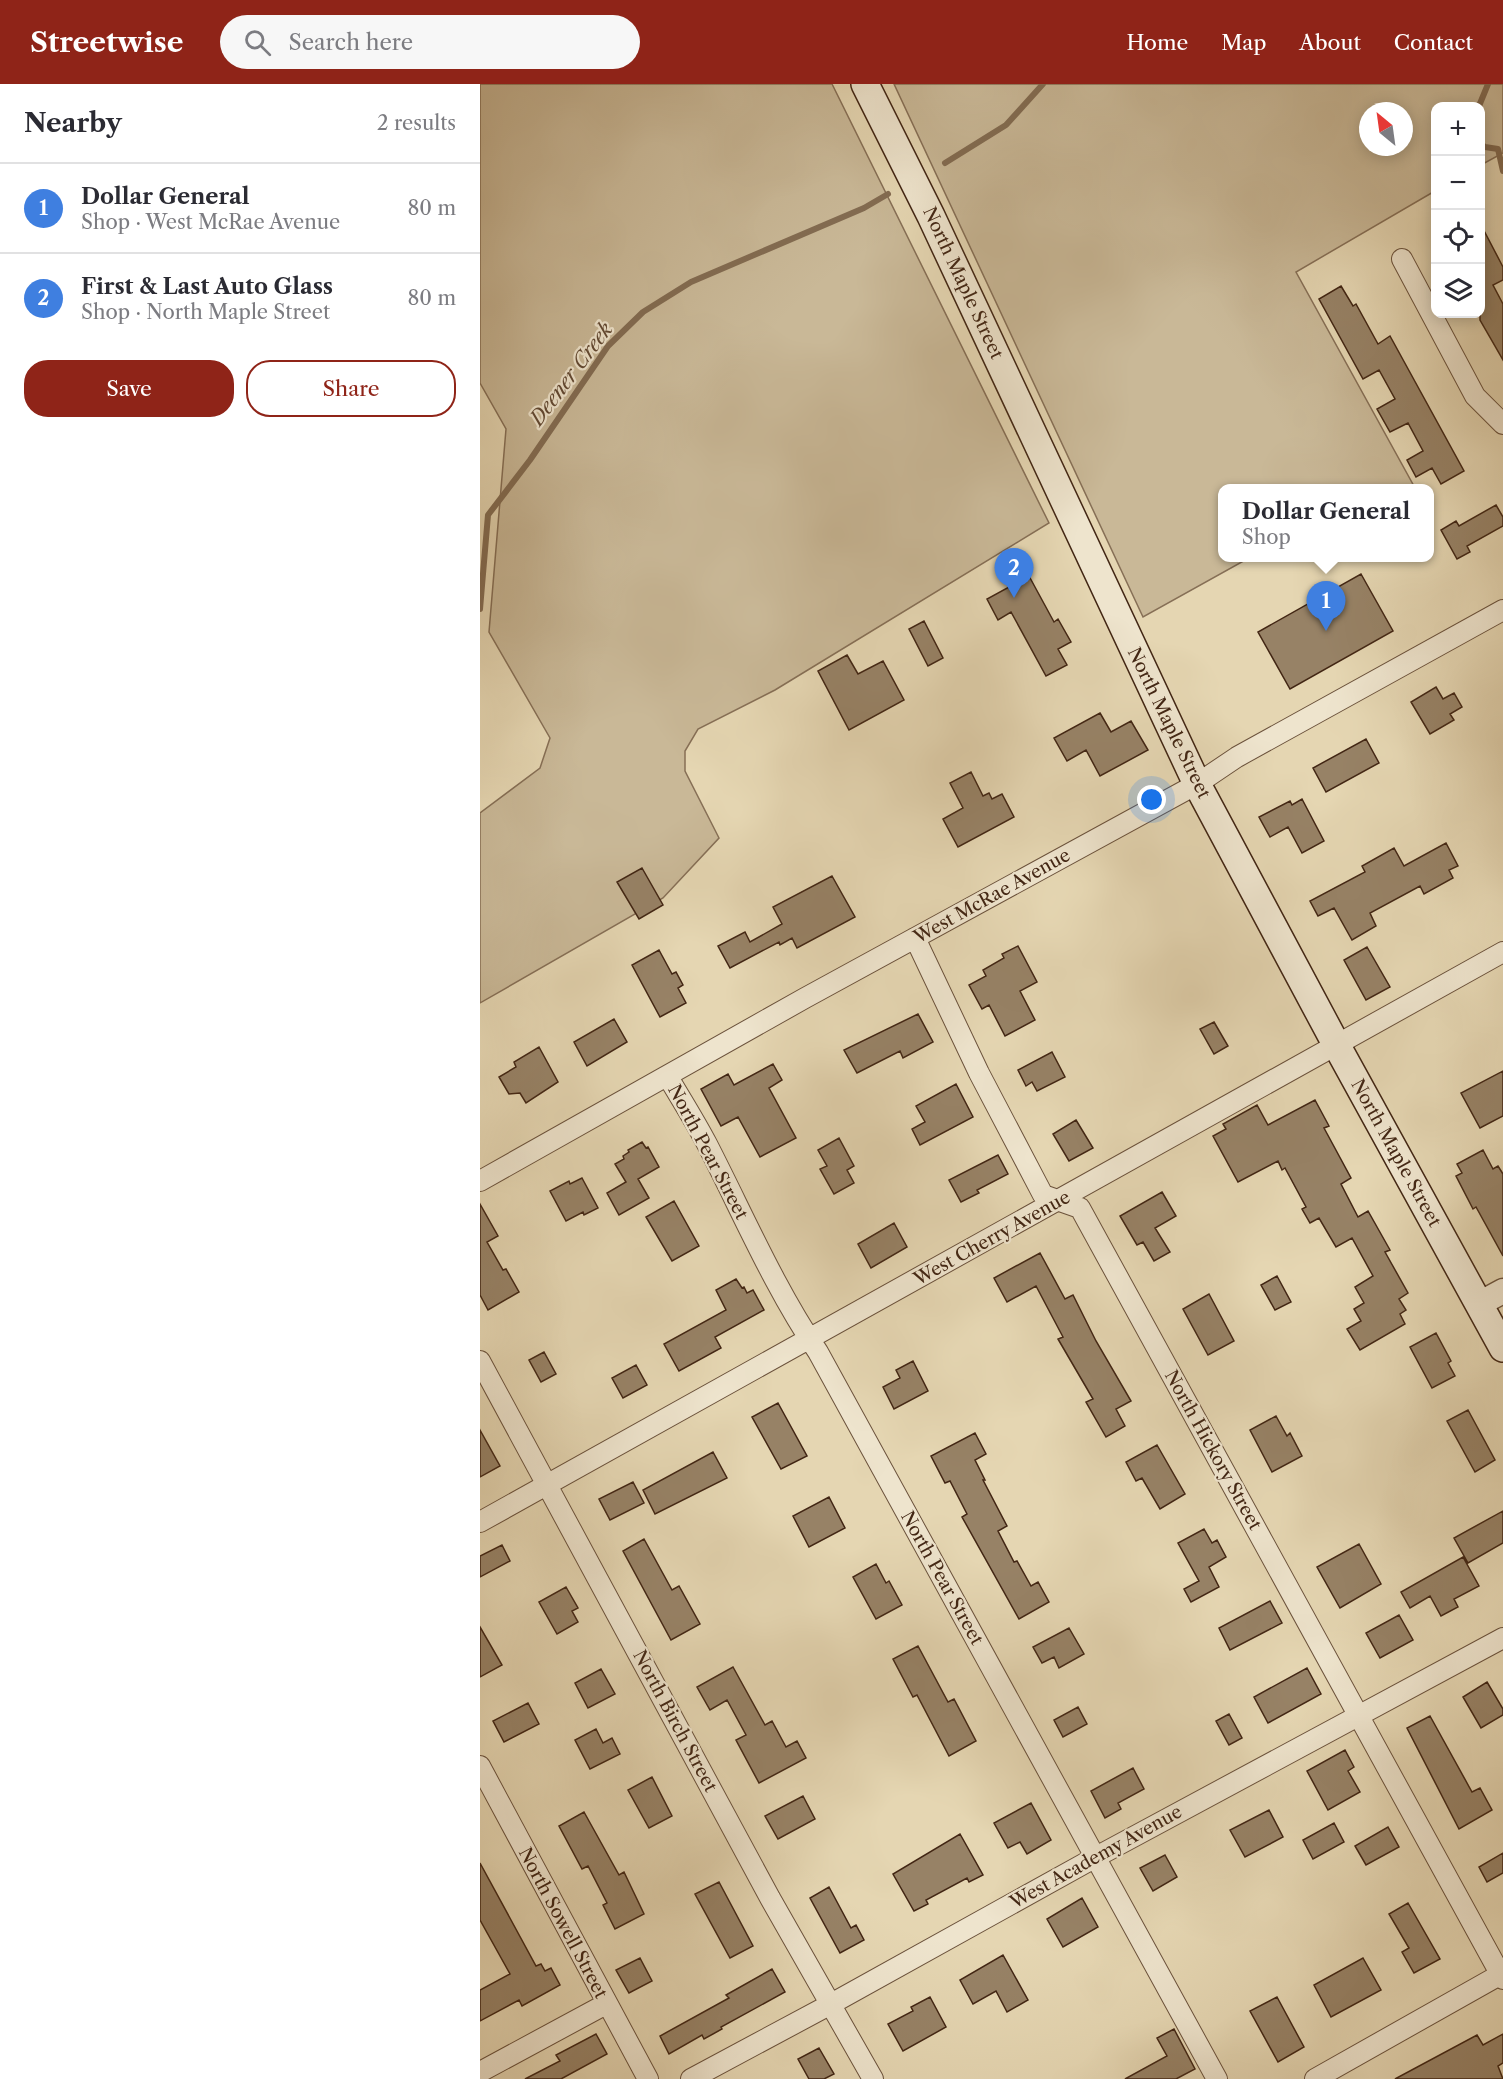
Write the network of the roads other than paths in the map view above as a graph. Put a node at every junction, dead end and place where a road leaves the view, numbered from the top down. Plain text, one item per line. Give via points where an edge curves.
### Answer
1 (865, 84) edge
2 (1402, 260) dead end
3 (1503, 424) edge
4 (1503, 610) edge
5 (1197, 784) junction
6 (915, 938) junction
7 (1503, 952) edge
8 (1337, 1046) junction
9 (668, 1077) junction
10 (480, 1181) edge
11 (1058, 1201) junction
12 (1503, 1290) edge
13 (1479, 1304) junction
14 (809, 1339) junction
15 (1503, 1348) edge
16 (480, 1361) edge
17 (548, 1484) junction
18 (480, 1521) edge
19 (1503, 1638) edge
20 (1358, 1715) junction
21 (480, 1766) edge
22 (1096, 1857) junction
23 (1502, 1975) edge
24 (606, 2004) junction
25 (831, 2004) junction
26 (480, 2072) edge
27 (648, 2079) edge
28 (691, 2079) edge
29 (873, 2079) edge
30 (1217, 2079) edge
31 (1315, 2079) edge

1 - 5 main road, North Maple Street via 931,216
2 - 3 street via 1475,396
4 - 5 street, West McRae Avenue via 1237,757
5 - 6 street, West McRae Avenue
5 - 8 main road, North Maple Street
6 - 9 street, West McRae Avenue
6 - 11 street, North Hickory Street via 1043,1195
7 - 8 street, West Cherry Avenue
8 - 11 street, West Cherry Avenue
8 - 13 main road, North Maple Street
9 - 10 street, West McRae Avenue
9 - 14 street, North Pear Street
11 - 14 street, West Cherry Avenue
11 - 20 street, North Hickory Street via 1080,1208
12 - 13 street
13 - 15 main road, North Maple Street
14 - 17 street, West Cherry Avenue
14 - 22 street, North Pear Street
16 - 17 street, North Birch Street
17 - 18 street, West Cherry Avenue
17 - 25 street, North Birch Street
19 - 20 street, West Academy Avenue
20 - 22 street, West Academy Avenue
20 - 23 street, North Hickory Street
21 - 24 street, North Sowell Street
22 - 25 street, West Academy Avenue
22 - 30 street, North Pear Street
23 - 31 street
24 - 26 street
24 - 27 street, North Sowell Street
25 - 28 street, West Academy Avenue
25 - 29 street, North Birch Street

